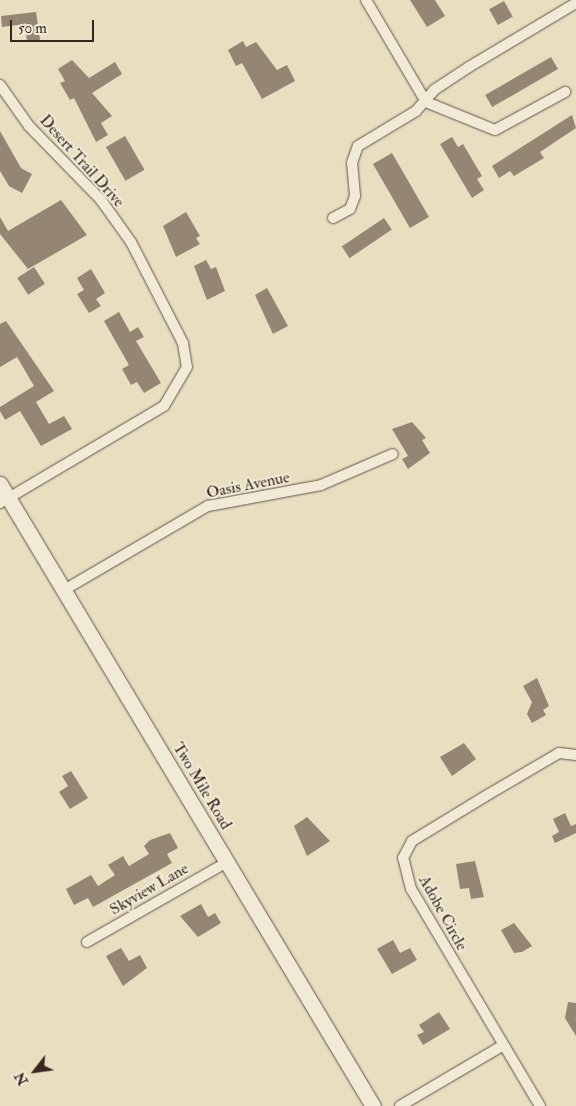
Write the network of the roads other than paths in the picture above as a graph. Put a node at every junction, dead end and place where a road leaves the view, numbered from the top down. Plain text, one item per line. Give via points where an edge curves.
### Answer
1 (366, 0) edge
2 (576, 4) edge
3 (0, 85) edge
4 (565, 92) dead end
5 (426, 102) junction
6 (333, 218) dead end
7 (393, 454) dead end
8 (0, 484) edge
9 (4, 500) edge
10 (64, 590) junction
11 (576, 755) edge
12 (227, 862) junction
13 (87, 942) dead end
14 (502, 1046) junction
15 (373, 1106) edge
16 (400, 1106) edge
17 (540, 1106) edge

1 - 5 street
2 - 5 street via 469,66 434,90
3 - 9 street, Desert Trail Drive via 29,126 100,200 131,242 183,343 187,367 179,387 164,406
4 - 5 street via 494,130
5 - 6 street via 358,146 352,163 355,196 350,209
7 - 10 street, Oasis Avenue via 321,485 208,506
8 - 9 main road, Two Mile Road
9 - 10 main road, Two Mile Road
10 - 12 main road, Two Mile Road
11 - 14 street, Adobe Circle via 559,753 484,797 412,841 404,858 411,889
12 - 13 street, Skyview Lane
12 - 15 main road, Two Mile Road
14 - 16 street
14 - 17 street, Adobe Circle

